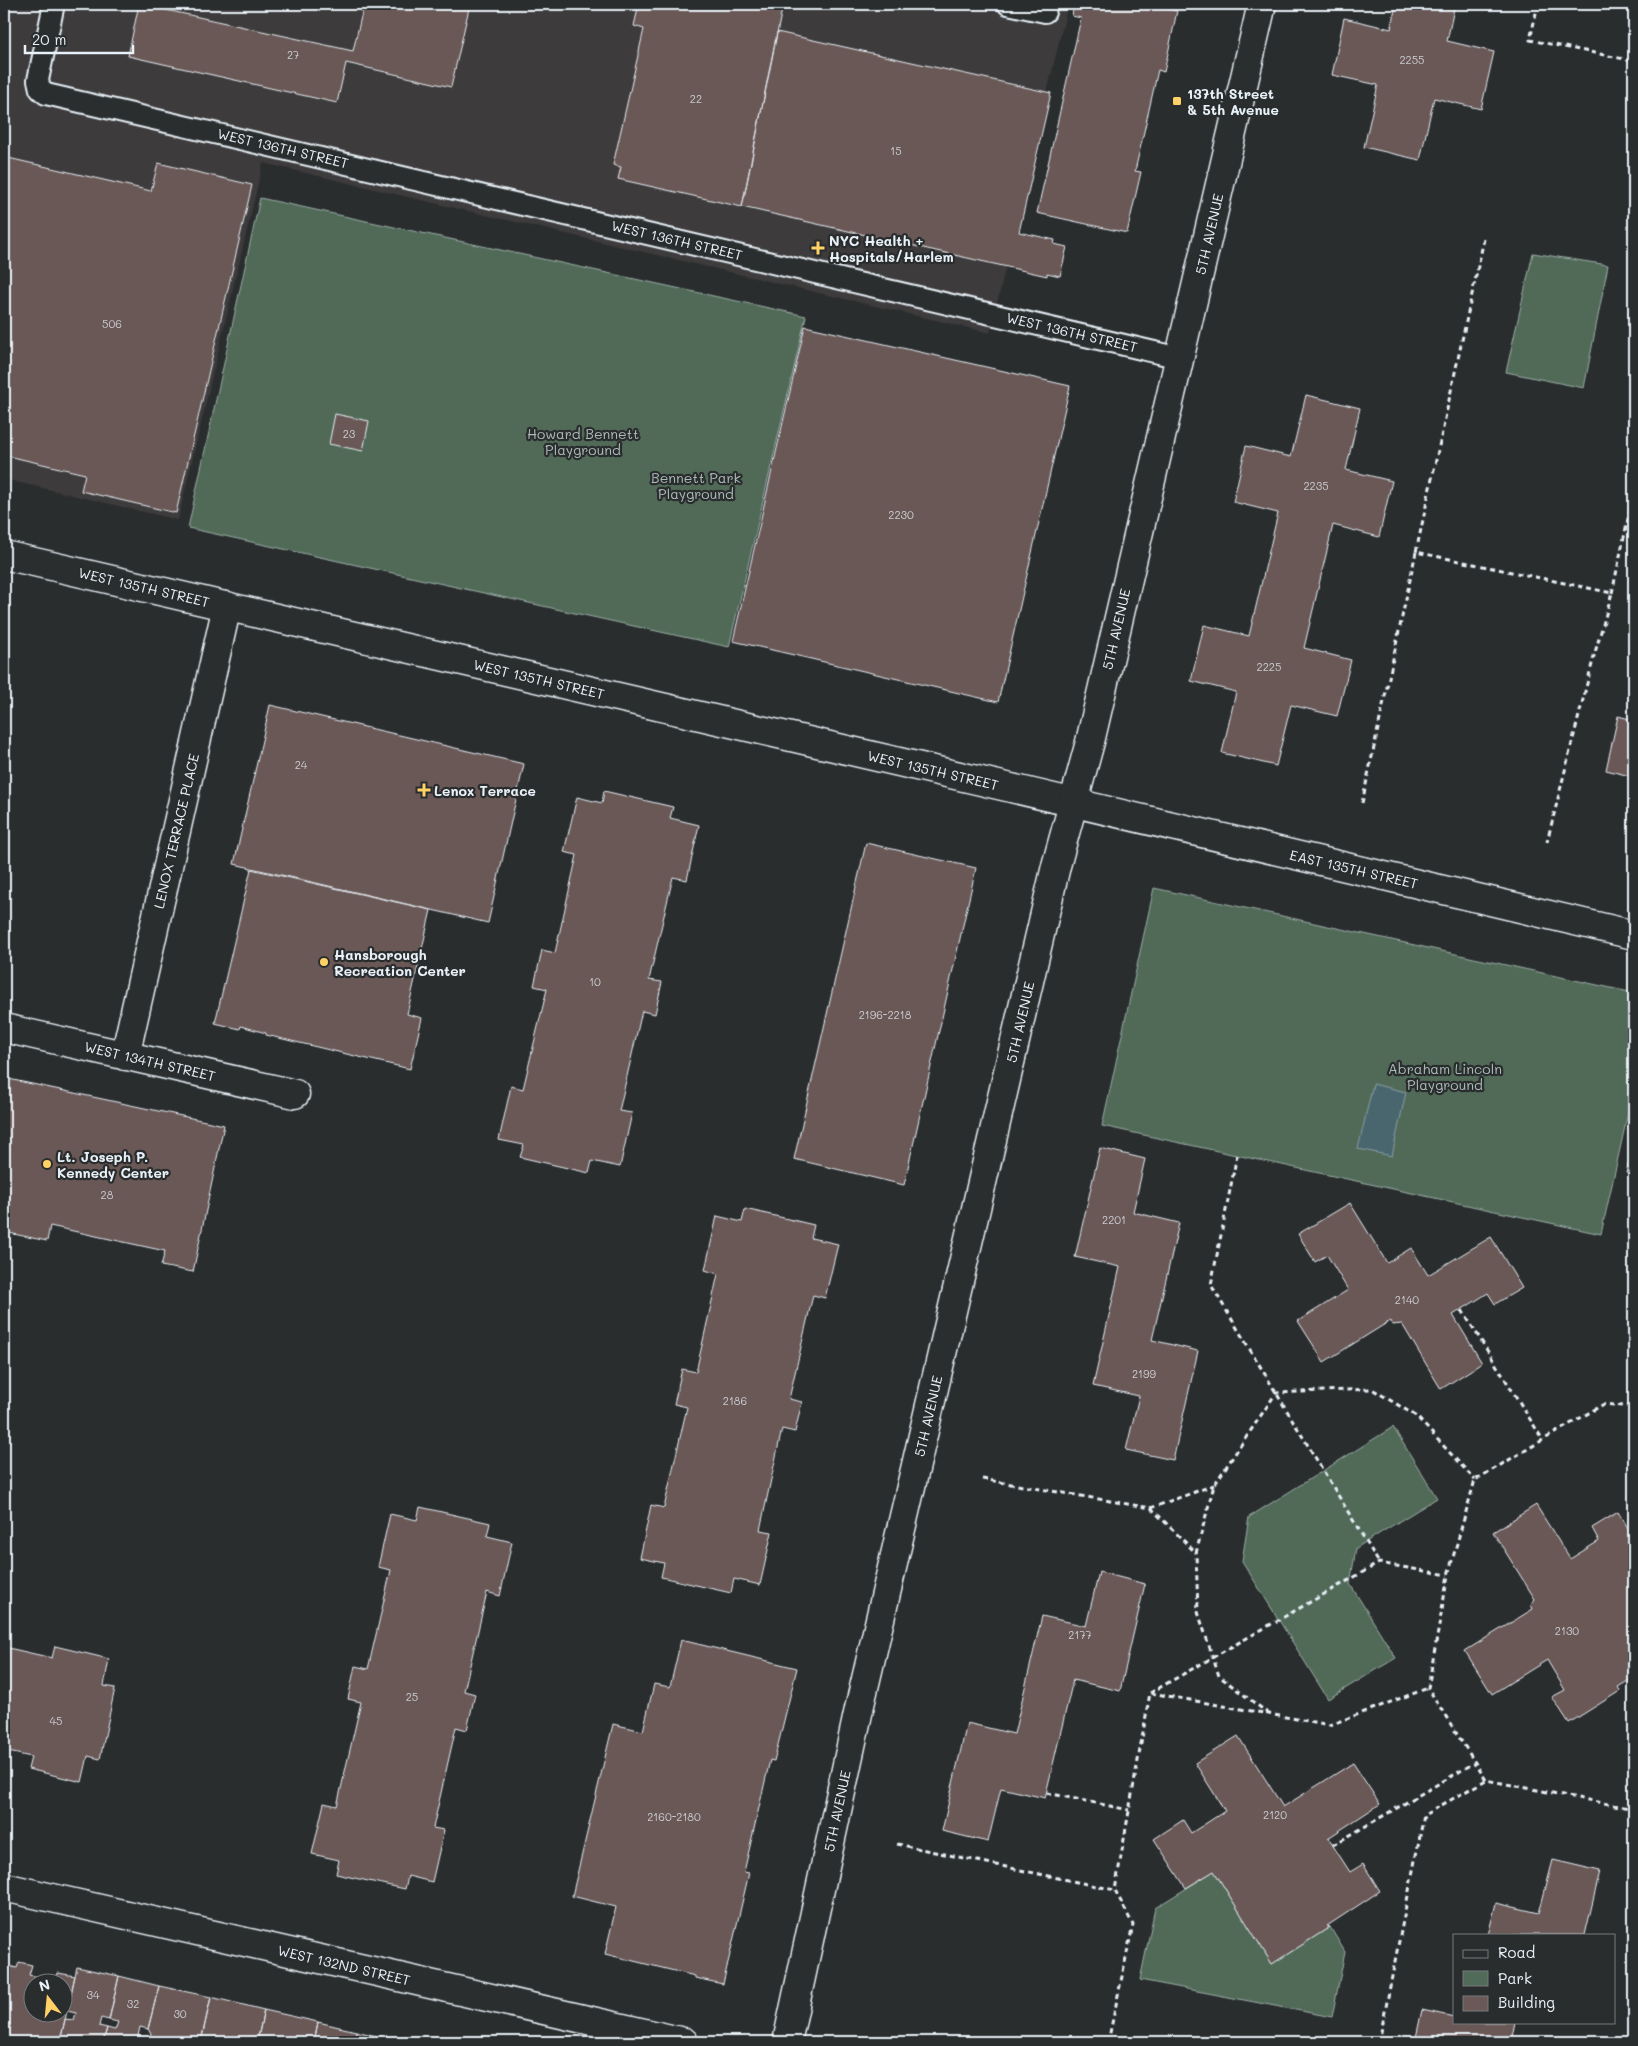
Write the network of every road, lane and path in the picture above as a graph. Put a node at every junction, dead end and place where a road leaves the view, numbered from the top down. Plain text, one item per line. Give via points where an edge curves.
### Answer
1 (54, 4) edge
2 (1008, 4) edge
3 (1047, 4) edge
4 (1262, 4) edge
5 (1538, 4) edge
6 (1634, 61) edge
7 (1484, 239) dead end
8 (1180, 358) junction
9 (1634, 491) edge
10 (1416, 552) junction
11 (4, 555) edge
12 (1612, 593) junction
13 (228, 606) junction
14 (1074, 803) junction
15 (1362, 803) dead end
16 (1547, 842) dead end
17 (1634, 935) edge
18 (4, 1028) edge
19 (125, 1056) junction
20 (295, 1094) dead end
21 (1237, 1155) dead end
22 (1462, 1310) dead end
23 (1276, 1393) junction
24 (1634, 1407) edge
25 (1543, 1440) junction
26 (982, 1479) dead end
27 (1474, 1480) junction
28 (1214, 1486) junction
29 (1151, 1508) junction
30 (1196, 1553) junction
31 (1379, 1563) junction
32 (1448, 1575) junction
33 (1214, 1657) junction
34 (1428, 1688) junction
35 (1150, 1693) junction
36 (1269, 1714) junction
37 (1476, 1762) junction
38 (1486, 1780) junction
39 (1047, 1793) dead end
40 (1634, 1808) edge
41 (1129, 1810) junction
42 (897, 1844) dead end
43 (1333, 1845) dead end
44 (4, 1887) edge
45 (1116, 1890) junction
46 (684, 2042) edge
47 (787, 2042) edge
48 (1108, 2042) edge
49 (1379, 2042) edge

1 - 8 lane, WEST 136TH STREET via 38,80 46,94
2 - 3 lane via 1045,12
4 - 8 street, 5TH AVENUE
5 - 6 path via 1530,40
7 - 10 path
8 - 14 street, 5TH AVENUE
9 - 12 path
10 - 12 path
10 - 15 path
11 - 13 street, WEST 135TH STREET
12 - 16 path
13 - 14 street, WEST 135TH STREET
13 - 19 street, LENOX TERRACE PLACE
14 - 17 street, EAST 135TH STREET
14 - 47 street, 5TH AVENUE via 1056,866 859,1709
18 - 19 street, WEST 134TH STREET
19 - 20 street, WEST 134TH STREET
21 - 23 path via 1211,1285
22 - 25 path
23 - 27 path via 1372,1389 1416,1416
23 - 28 path
23 - 31 path
24 - 25 path via 1604,1404
25 - 27 path
26 - 29 path
27 - 32 path
28 - 29 path
28 - 30 path
29 - 30 path
30 - 33 path via 1198,1612
31 - 32 path
31 - 33 path
32 - 34 path
33 - 35 path
33 - 36 path via 1219,1676
34 - 36 path via 1330,1725
34 - 37 path
35 - 36 path
35 - 41 path
37 - 38 path
37 - 43 path
38 - 40 path
38 - 49 path via 1424,1815
39 - 41 path
41 - 45 path
42 - 45 path
44 - 46 street, WEST 132ND STREET
45 - 48 path via 1133,1925

